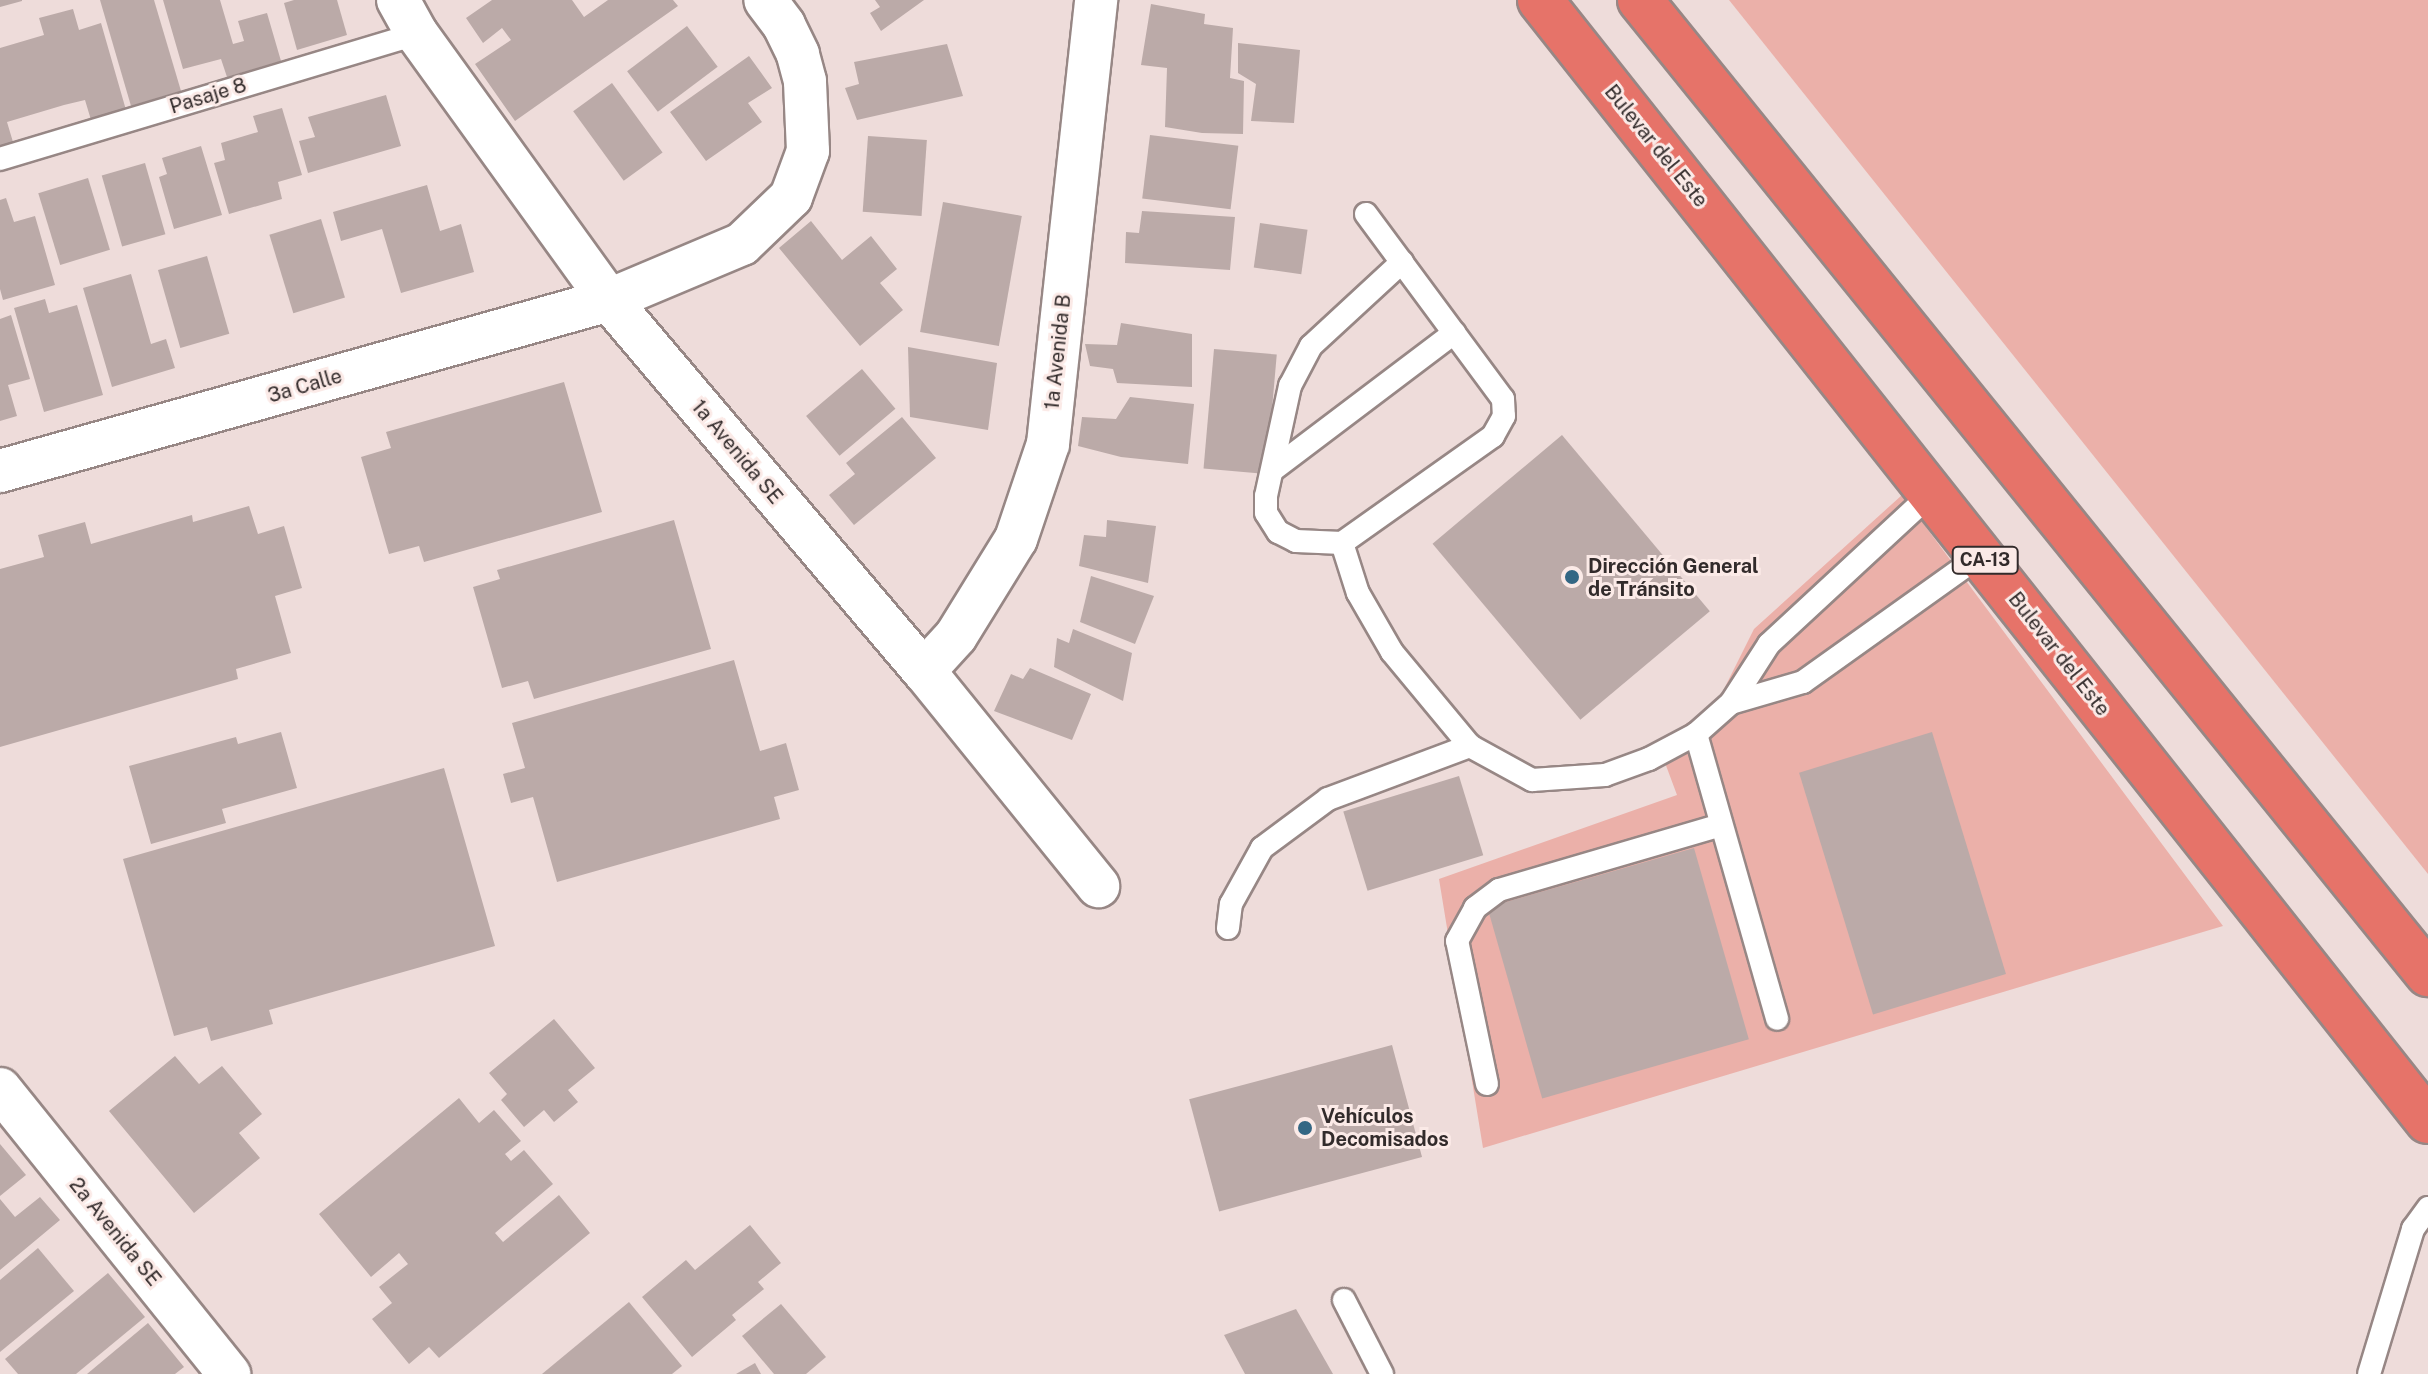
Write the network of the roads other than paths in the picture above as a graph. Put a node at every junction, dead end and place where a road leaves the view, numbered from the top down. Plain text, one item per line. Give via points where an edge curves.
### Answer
1 (765, 0) edge
2 (1096, 0) edge
3 (1540, 0) edge
4 (1640, 0) edge
5 (407, 17) edge
6 (0, 159) edge
7 (1366, 214) dead end
8 (1402, 262) junction
9 (609, 300) junction
10 (1454, 333) junction
11 (1274, 469) junction
12 (0, 471) edge
13 (1932, 493) junction
14 (1342, 543) junction
15 (1981, 555) junction
16 (924, 671) junction
17 (1731, 703) junction
18 (1696, 734) junction
19 (1470, 746) junction
20 (1721, 825) junction
21 (1098, 886) dead end
22 (1228, 928) dead end
23 (2428, 974) edge
24 (1777, 1019) dead end
25 (1487, 1084) dead end
26 (0, 1089) edge
27 (2428, 1121) edge
28 (2428, 1208) edge
29 (1344, 1300) dead end
30 (229, 1374) edge
31 (1382, 1374) edge
32 (2369, 1374) edge

1 - 9 street, 3a Calle via 784,25 805,81 808,151 791,197 742,244
2 - 16 street, 1a Avenida B via 1048,444 1016,539 956,636
3 - 13 highway, Bulevar del Este / CA-13
4 - 23 highway
5 - 6 lane, Pasaje 8
5 - 9 street, 1a Avenida SE
7 - 8 lane
8 - 10 lane
8 - 11 lane via 1311,346 1290,386
9 - 12 street, 3a Calle
9 - 16 street, 1a Avenida SE
10 - 11 lane
10 - 14 lane via 1503,399 1504,416 1493,436
11 - 14 lane via 1266,513 1278,532 1296,541
13 - 15 highway, Bulevar del Este / CA-13
13 - 17 lane via 1769,644
14 - 19 lane via 1358,593 1392,652
15 - 17 lane via 1803,682
15 - 27 highway, Bulevar del Este / CA-13
16 - 21 street, 1a Avenida SE
17 - 18 lane
18 - 19 lane via 1605,775 1532,780
18 - 20 lane
19 - 22 lane via 1328,799 1262,848 1231,904
20 - 24 lane
20 - 25 lane via 1499,890 1475,908 1457,941
26 - 30 street, 2a Avenida SE
28 - 32 lane via 2413,1229
29 - 31 lane

